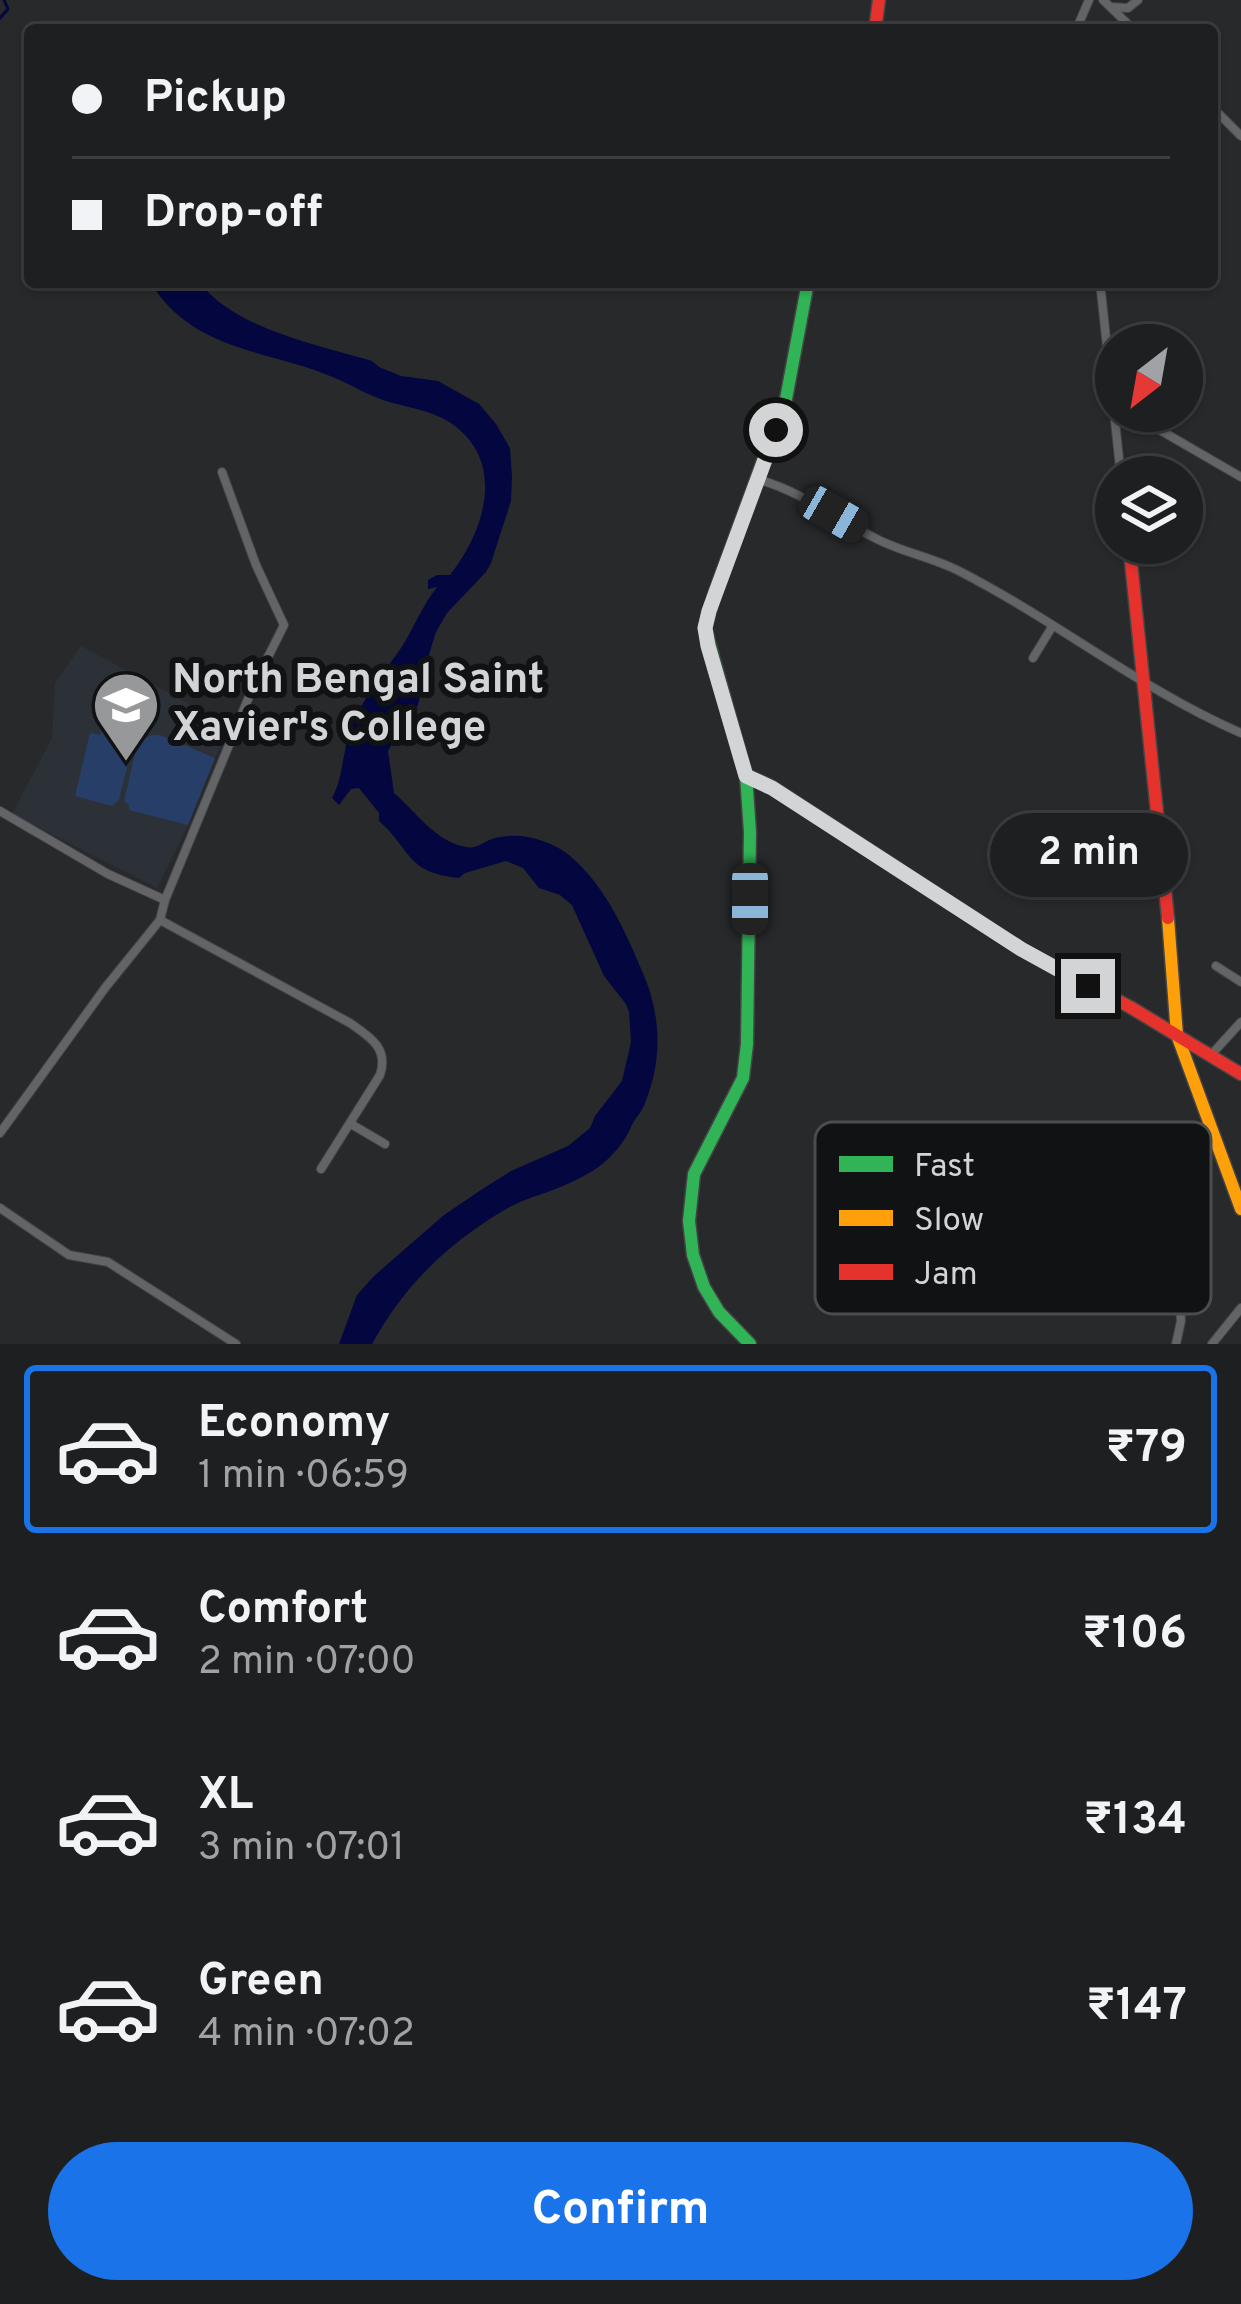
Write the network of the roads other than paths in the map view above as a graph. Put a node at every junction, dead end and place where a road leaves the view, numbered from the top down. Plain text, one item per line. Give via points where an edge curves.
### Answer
1 (1138, 0) edge
2 (1106, 3) edge
3 (1128, 24) edge
4 (1218, 113) edge
5 (1241, 136) edge
6 (807, 288) edge
7 (1101, 288) edge
8 (1105, 324) edge
9 (1163, 432) edge
10 (222, 472) dead end
11 (1241, 477) edge
12 (757, 479) junction
13 (1131, 564) edge
14 (1052, 627) junction
15 (1033, 658) dead end
16 (1144, 681) junction
17 (1241, 733) edge
18 (746, 776) junction
19 (0, 812) edge
20 (165, 900) junction
21 (160, 920) junction
22 (1216, 966) dead end
23 (1241, 982) edge
24 (1241, 1022) edge
25 (1177, 1035) junction
26 (1210, 1054) junction
27 (1241, 1074) edge
28 (1209, 1122) edge
29 (351, 1124) junction
30 (1211, 1127) edge
31 (1, 1130) edge
32 (385, 1144) dead end
33 (321, 1169) dead end
34 (0, 1208) edge
35 (1241, 1209) edge
36 (1241, 1307) edge
37 (1181, 1314) edge
38 (236, 1344) edge
39 (750, 1344) edge
40 (1177, 1344) edge
41 (1211, 1344) edge

1 - 2 street via 1127,8
2 - 3 street
4 - 5 street
6 - 12 street via 786,399
7 - 8 street
9 - 11 street
10 - 20 street via 284,625
12 - 14 street via 960,571
12 - 18 street via 705,628
13 - 16 street
14 - 15 street
14 - 16 street
16 - 17 street
16 - 25 street
18 - 25 street via 1021,949
18 - 39 street via 746,1062 694,1174 690,1202 703,1286
19 - 20 street
20 - 21 street
21 - 29 street via 378,1044 383,1066
21 - 31 street
22 - 23 street
24 - 26 street
25 - 26 street
25 - 28 street
26 - 27 street
29 - 32 street
29 - 33 street
30 - 35 street
34 - 38 street via 69,1255 108,1262
36 - 41 street
37 - 40 street

